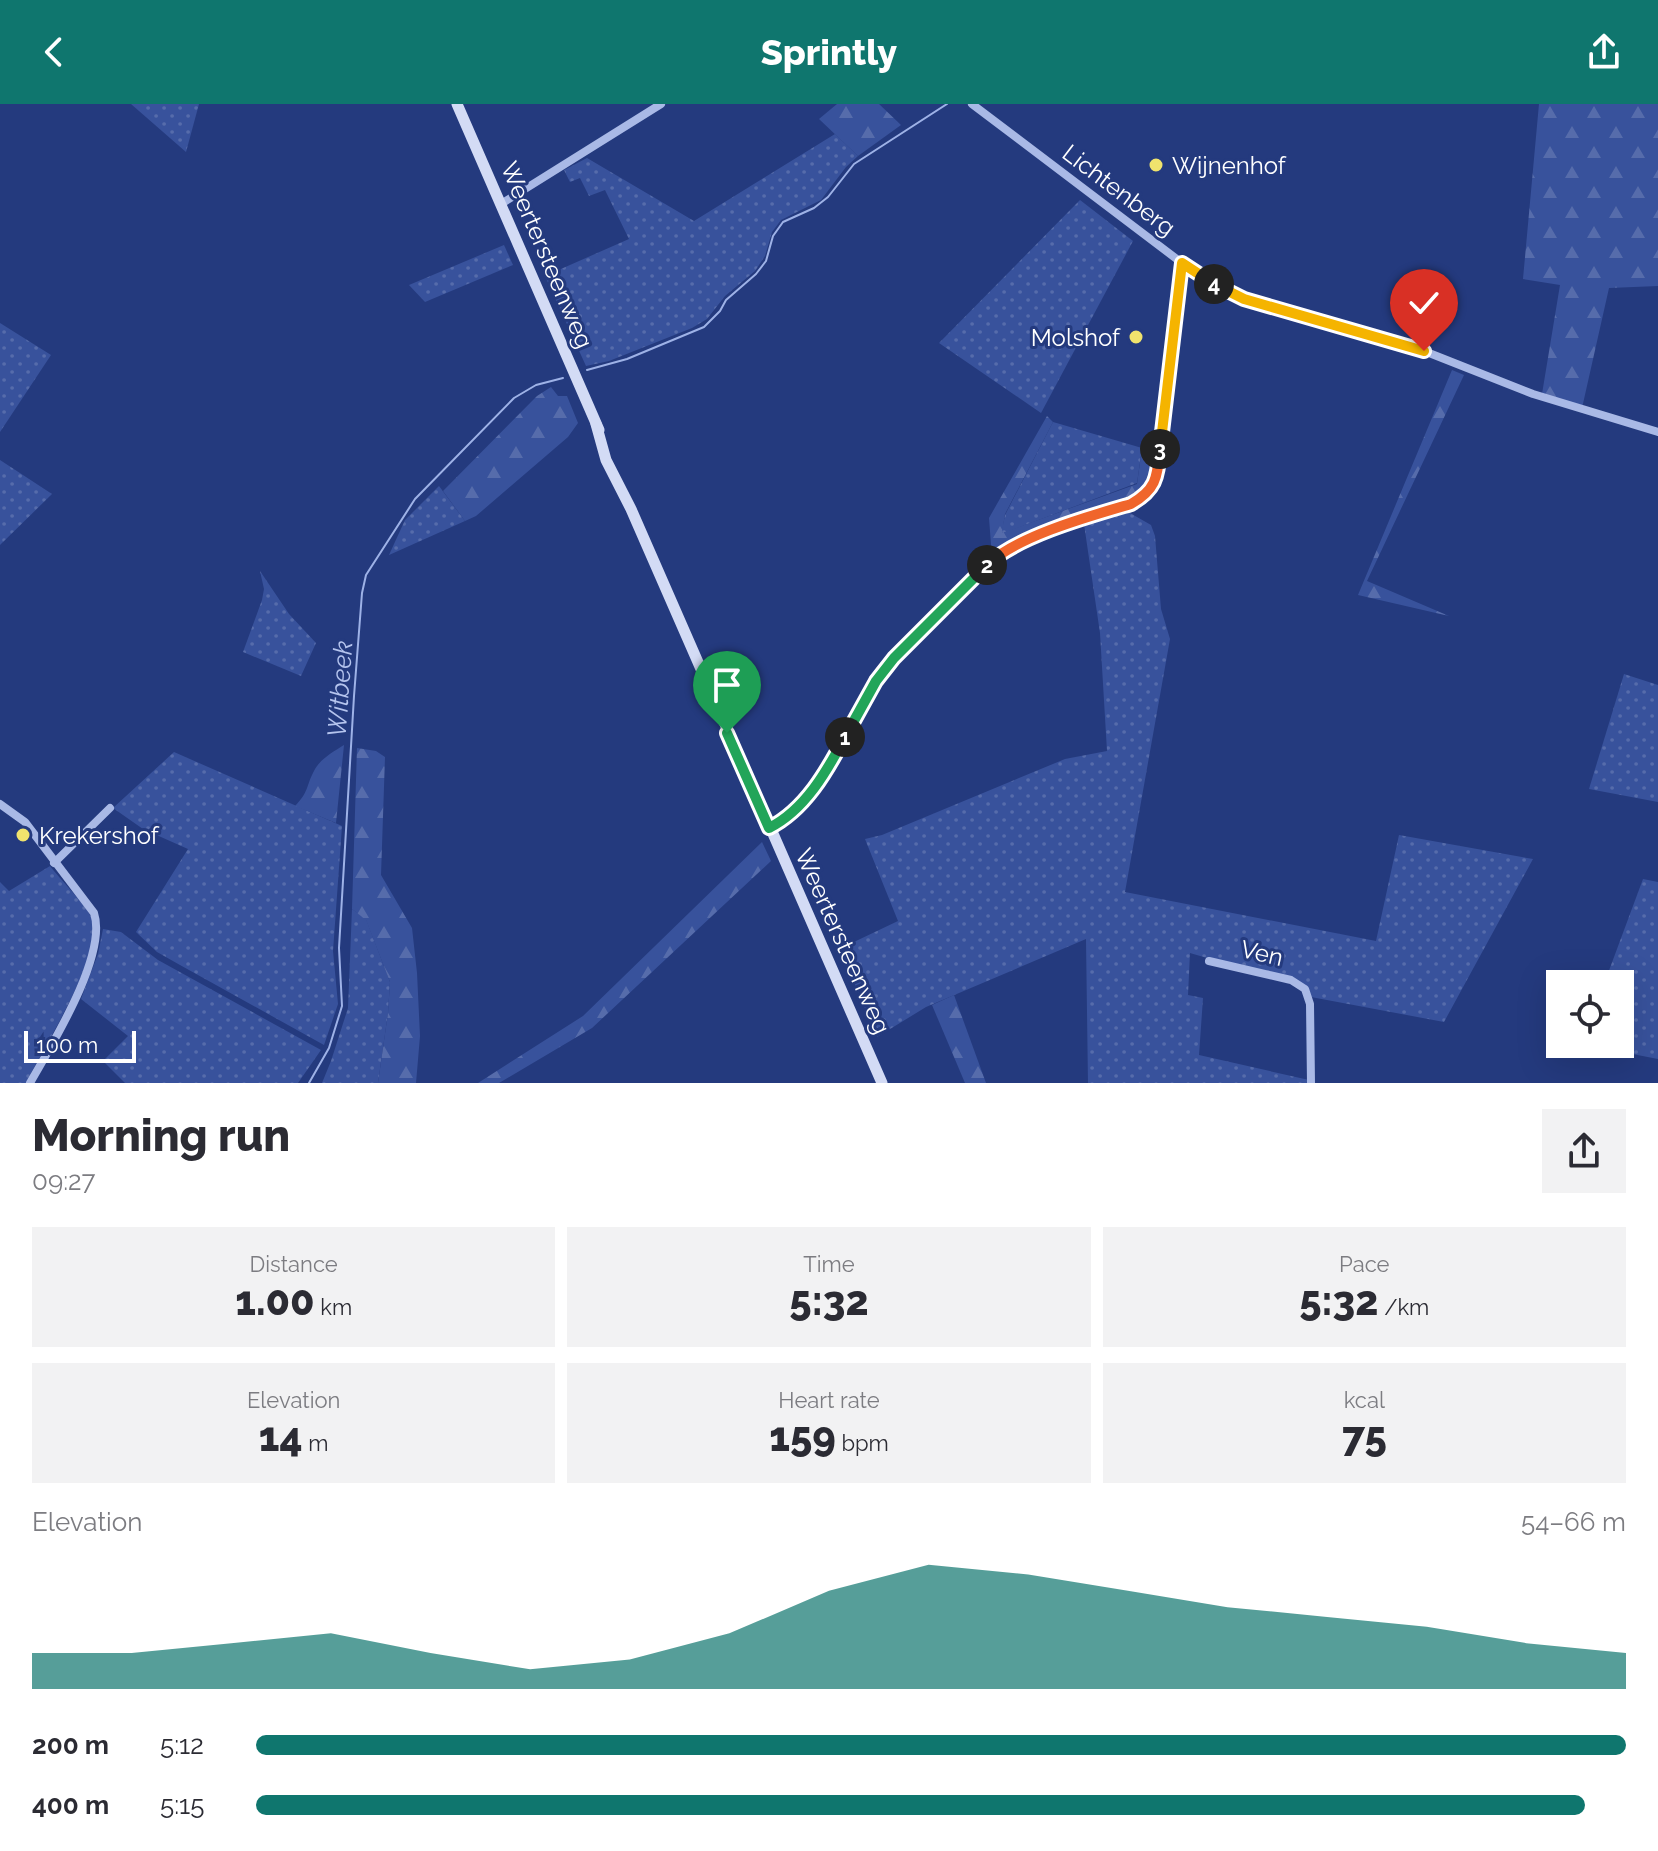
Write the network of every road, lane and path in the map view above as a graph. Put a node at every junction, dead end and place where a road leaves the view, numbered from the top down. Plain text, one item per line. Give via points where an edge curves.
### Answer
1 (457, 104) edge
2 (661, 104) edge
3 (972, 104) edge
4 (501, 204) junction
5 (1182, 263) junction
6 (1658, 432) edge
7 (0, 804) edge
8 (110, 808) dead end
9 (769, 828) junction
10 (54, 863) junction
11 (1209, 961) dead end
12 (30, 1083) edge
13 (882, 1083) edge
14 (1311, 1083) edge

1 - 4 main road, Weertersteenweg
2 - 4 street
3 - 5 street, Lichtenberg
4 - 9 main road, Weertersteenweg via 596,424 606,460
5 - 6 street, Lichtenberg via 1244,299 1424,351 1533,394
5 - 9 street via 1156,482 1131,504 1024,541 994,559 894,658 822,779
7 - 10 street via 25,822
8 - 10 street
9 - 13 main road, Weertersteenweg
10 - 12 street via 94,913 95,943 68,1017
11 - 14 street, Ven via 1291,980 1305,989 1310,1004

